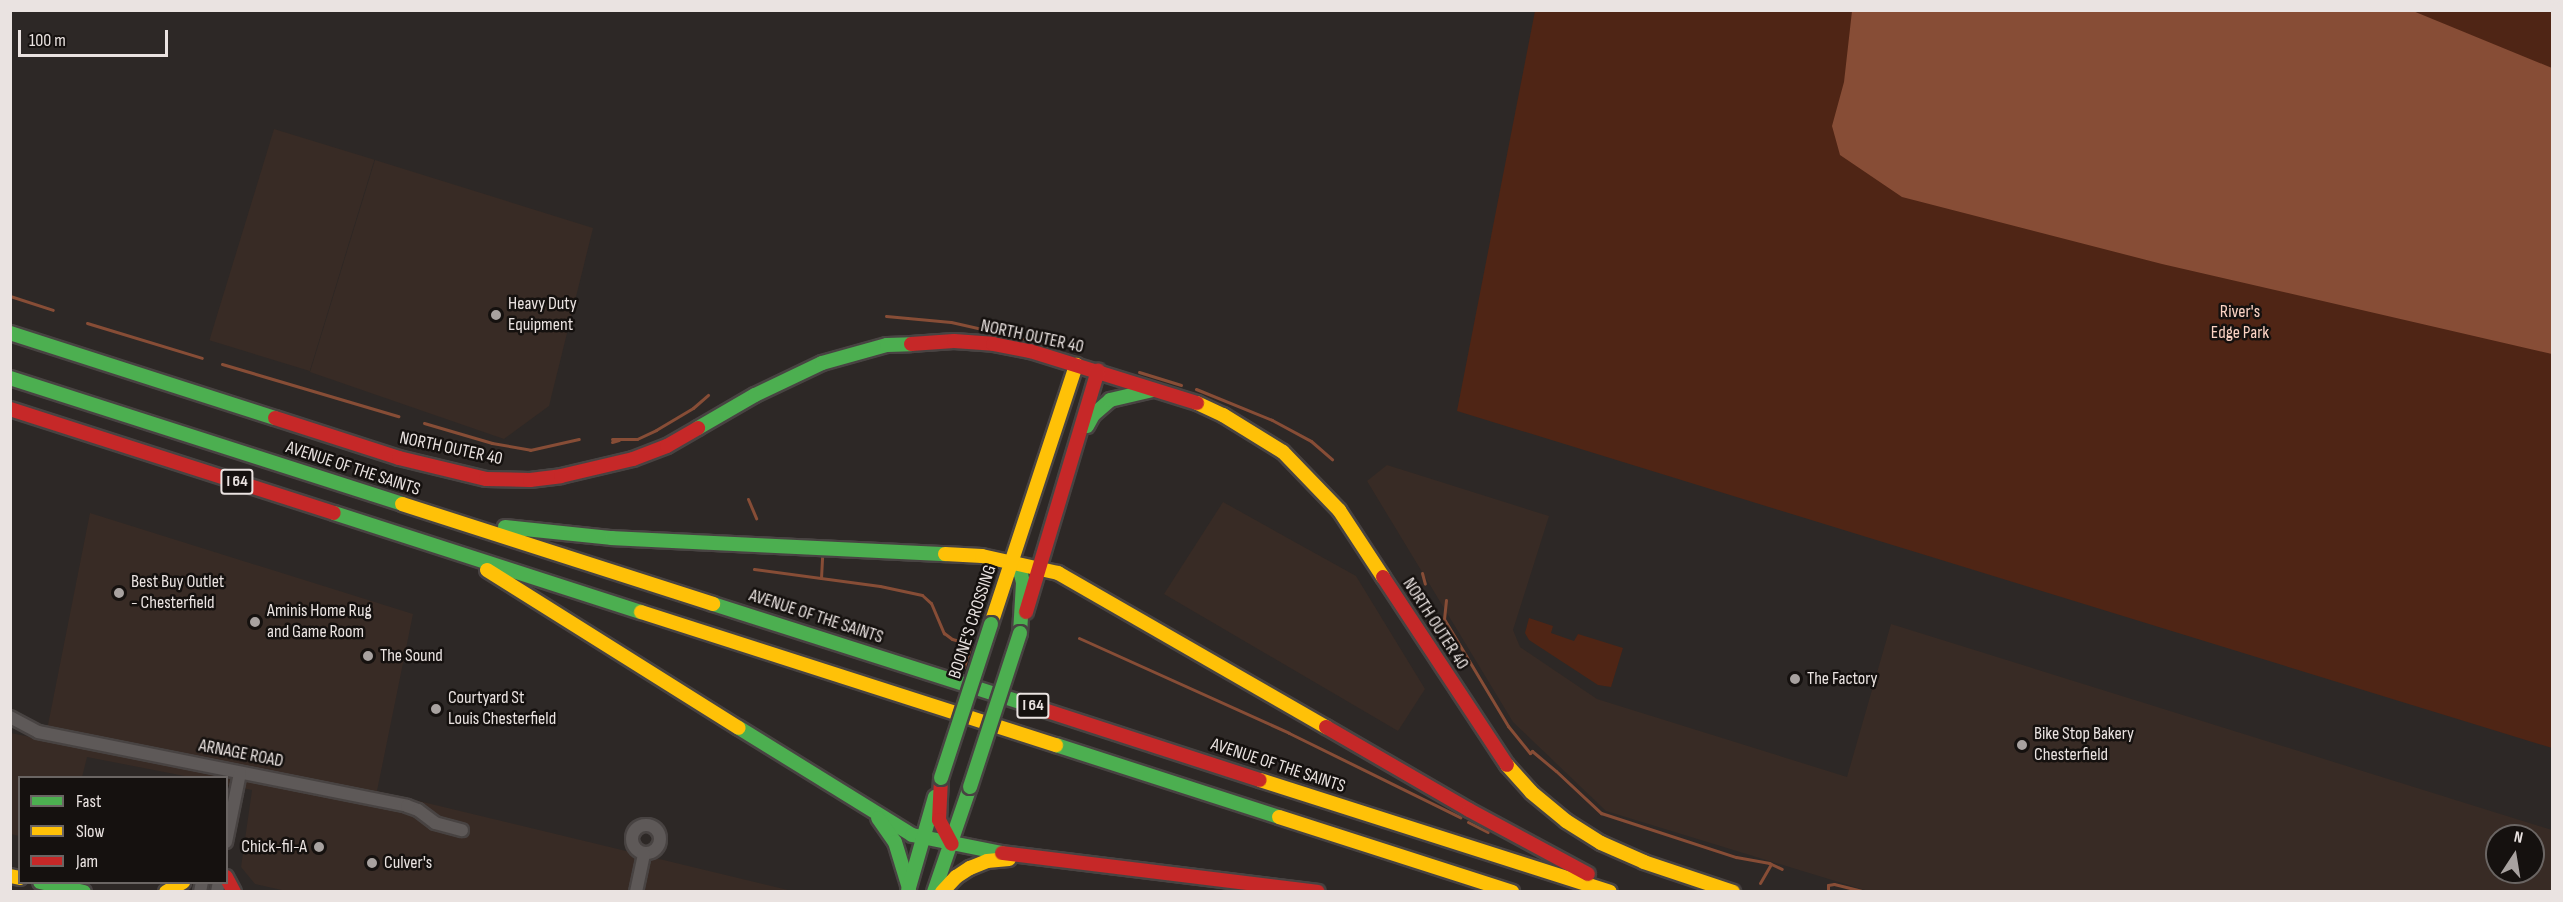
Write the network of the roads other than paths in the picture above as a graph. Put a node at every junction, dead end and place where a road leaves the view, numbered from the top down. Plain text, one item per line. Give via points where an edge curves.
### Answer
1 (10, 333) edge
2 (1076, 365) junction
3 (1098, 371) junction
4 (10, 378) edge
5 (1157, 389) junction
6 (10, 409) edge
7 (1078, 442) junction
8 (457, 521) junction
9 (464, 555) junction
10 (1011, 561) junction
11 (1040, 568) junction
12 (1020, 633) junction
13 (10, 717) edge
14 (240, 773) junction
15 (225, 774) edge
16 (941, 778) junction
17 (876, 815) junction
18 (462, 830) dead end
19 (228, 832) edge
20 (923, 838) junction
21 (952, 844) junction
22 (644, 854) dead end
23 (1021, 857) junction
24 (50, 884) edge
25 (909, 890) edge
26 (84, 891) edge
27 (636, 891) edge
28 (934, 891) edge
29 (942, 891) edge
30 (1318, 891) edge
31 (1512, 891) edge
32 (1610, 891) edge
33 (1620, 891) edge
34 (1734, 891) edge

1 - 2 main road, NORTH OUTER 40 via 399,458 486,478 530,480 597,469 667,446 755,395 822,363 875,348 922,341 993,344
2 - 3 main road, NORTH OUTER 40
2 - 10 main road, BOONE'S CROSSING
3 - 5 main road, NORTH OUTER 40
3 - 7 main road
4 - 8 main road, AVENUE OF THE SAINTS / I 64
5 - 7 main road via 1110,400 1093,415
5 - 34 main road, NORTH OUTER 40 via 1223,414 1257,435 1283,452 1323,493 1358,537 1499,756 1532,792 1566,821 1601,843 1644,862
6 - 9 main road, I 64
7 - 11 main road
8 - 10 main road via 612,538 982,556
8 - 32 main road, AVENUE OF THE SAINTS / I 64
9 - 17 main road
9 - 31 main road, I 64
10 - 11 main road
10 - 12 main road via 1023,583
10 - 16 main road, BOONE'S CROSSING, bridge
11 - 12 main road
11 - 33 main road via 1058,573 1469,810
12 - 21 main road, bridge
13 - 15 street, ARNAGE ROAD via 38,732
14 - 15 street, ARNAGE ROAD
14 - 18 street, ARNAGE ROAD via 407,806 435,823
14 - 19 street
16 - 20 main road, BOONE'S CROSSING
16 - 21 main road via 939,820
17 - 20 main road
17 - 25 main road via 895,842
20 - 21 main road
20 - 25 main road, BOONE'S CROSSING
21 - 23 main road
21 - 28 main road
22 - 27 street
23 - 29 main road via 987,861 970,868
23 - 30 main road
24 - 26 main road

